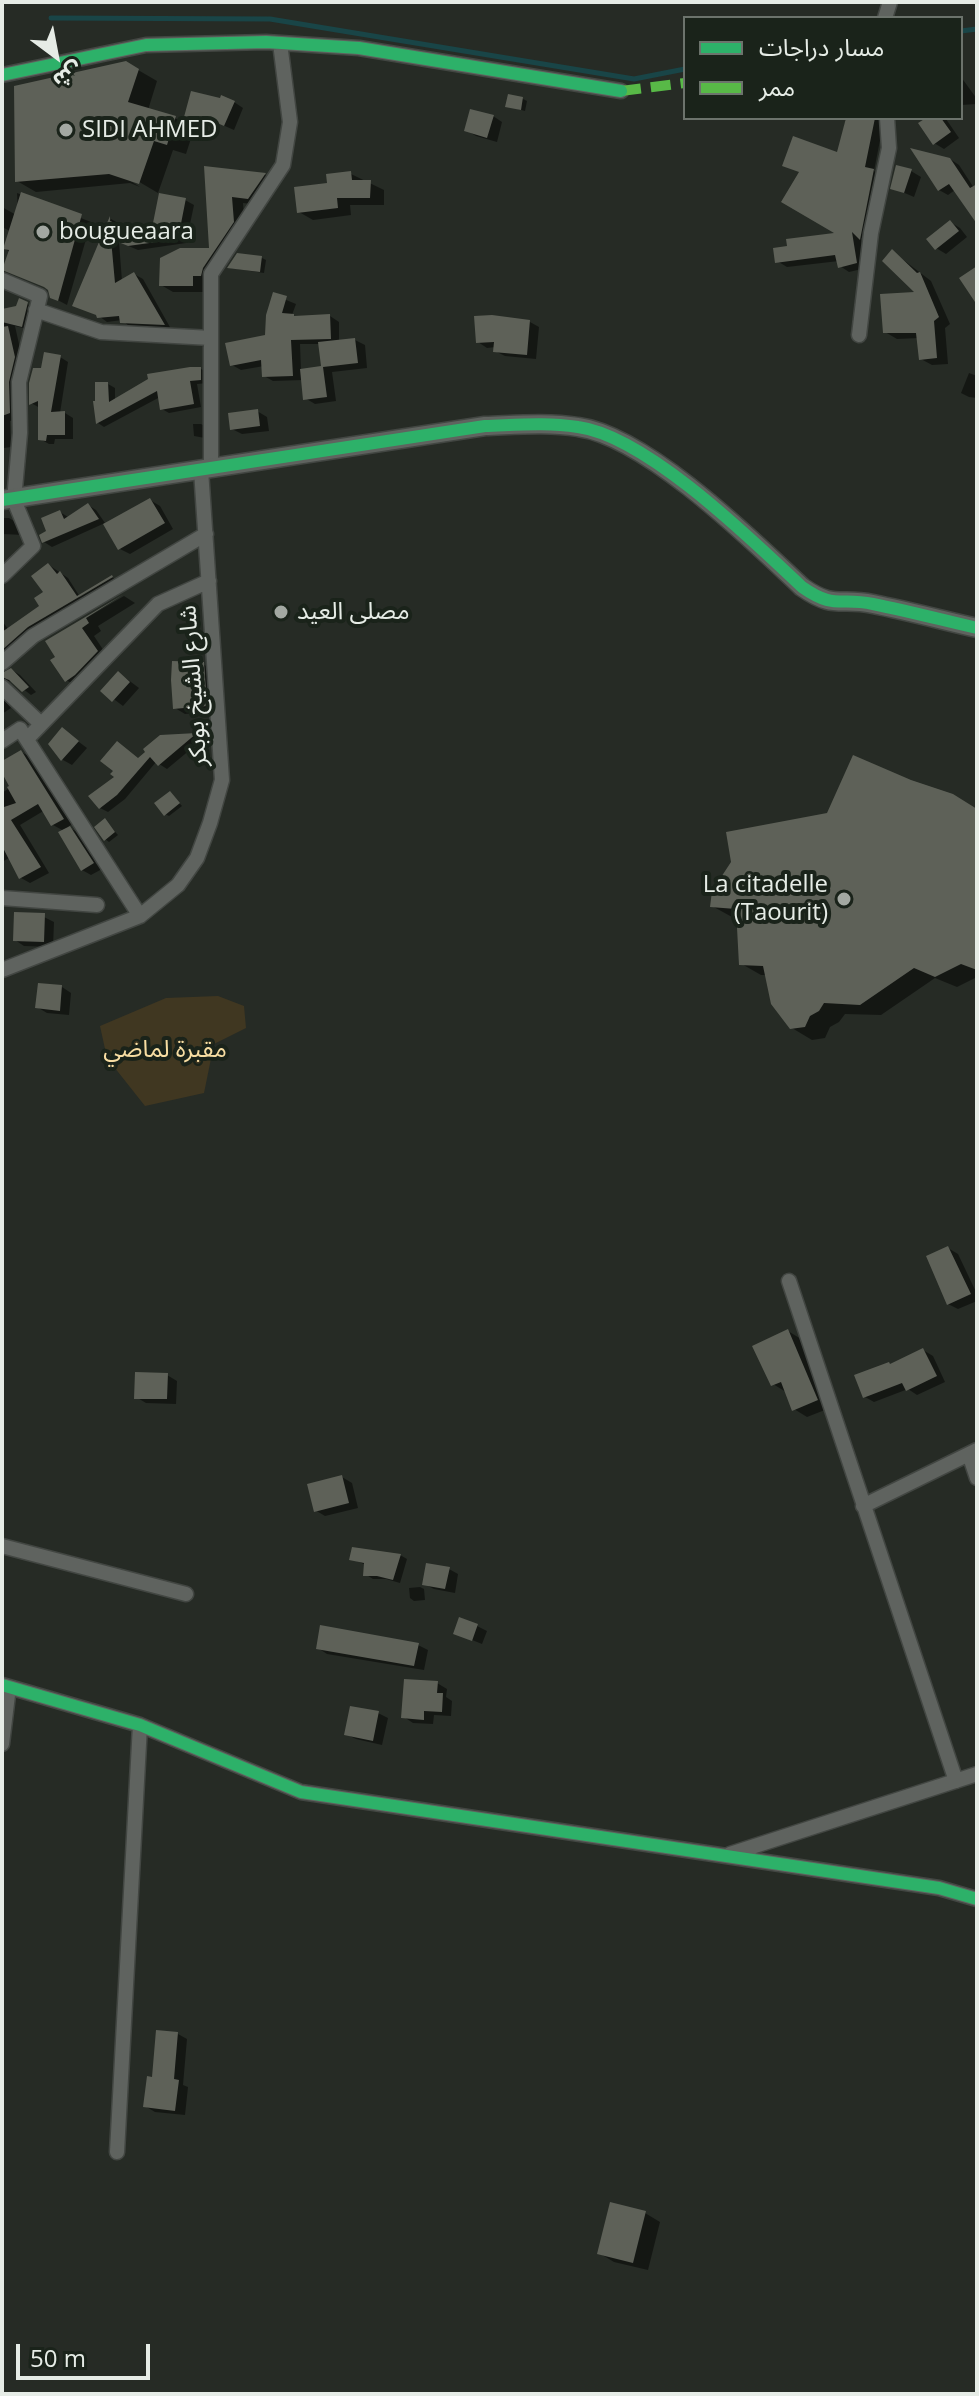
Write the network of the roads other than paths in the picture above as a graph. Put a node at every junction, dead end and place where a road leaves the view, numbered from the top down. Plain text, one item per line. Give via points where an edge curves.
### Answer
1 (280, 43) junction
2 (2, 75) edge
3 (621, 91) dead end
4 (887, 120) edge
5 (2, 280) edge
6 (36, 310) junction
7 (859, 335) dead end
8 (211, 338) junction
9 (206, 469) junction
10 (8, 500) edge
11 (206, 534) junction
12 (2, 576) edge
13 (209, 581) junction
14 (977, 628) edge
15 (2, 663) edge
16 (2, 687) edge
17 (41, 724) junction
18 (27, 739) junction
19 (2, 741) edge
20 (2, 898) edge
21 (97, 905) dead end
22 (140, 916) junction
23 (2, 970) edge
24 (789, 1281) dead end
25 (973, 1452) edge
26 (977, 1478) edge
27 (863, 1506) junction
28 (2, 1546) edge
29 (186, 1594) dead end
30 (6, 1686) edge
31 (140, 1725) junction
32 (2, 1744) edge
33 (977, 1774) edge
34 (956, 1781) junction
35 (726, 1856) junction
36 (977, 1899) edge
37 (117, 2152) dead end

1 - 2 street via 146,45
1 - 3 street via 359,48
1 - 8 street, شارع الشيخ بوبكر via 290,122 283,165 211,274
4 - 7 street via 889,148 871,233
5 - 6 street via 40,296
6 - 8 street via 101,332
6 - 10 street via 19,382 20,433
8 - 9 street, شارع الشيخ بوبكر
9 - 10 street
9 - 11 street, شارع الشيخ بوبكر
9 - 14 street via 485,426 580,427 616,438 654,461 817,598 868,603
10 - 12 street via 33,546
11 - 13 street, شارع الشيخ بوبكر
11 - 15 street via 33,636
13 - 17 street via 158,604
13 - 22 street, شارع الشيخ بوبكر via 222,780 197,858 178,885
16 - 17 street
17 - 18 street
18 - 19 street via 20,729
18 - 22 street
20 - 21 street
22 - 23 street, شارع الشيخ بوبكر
24 - 27 street
25 - 26 street
25 - 27 street
27 - 34 street
28 - 29 street
30 - 31 street
30 - 32 street
31 - 35 street via 301,1792
31 - 37 street
33 - 34 street
34 - 35 street
35 - 36 street via 939,1888

